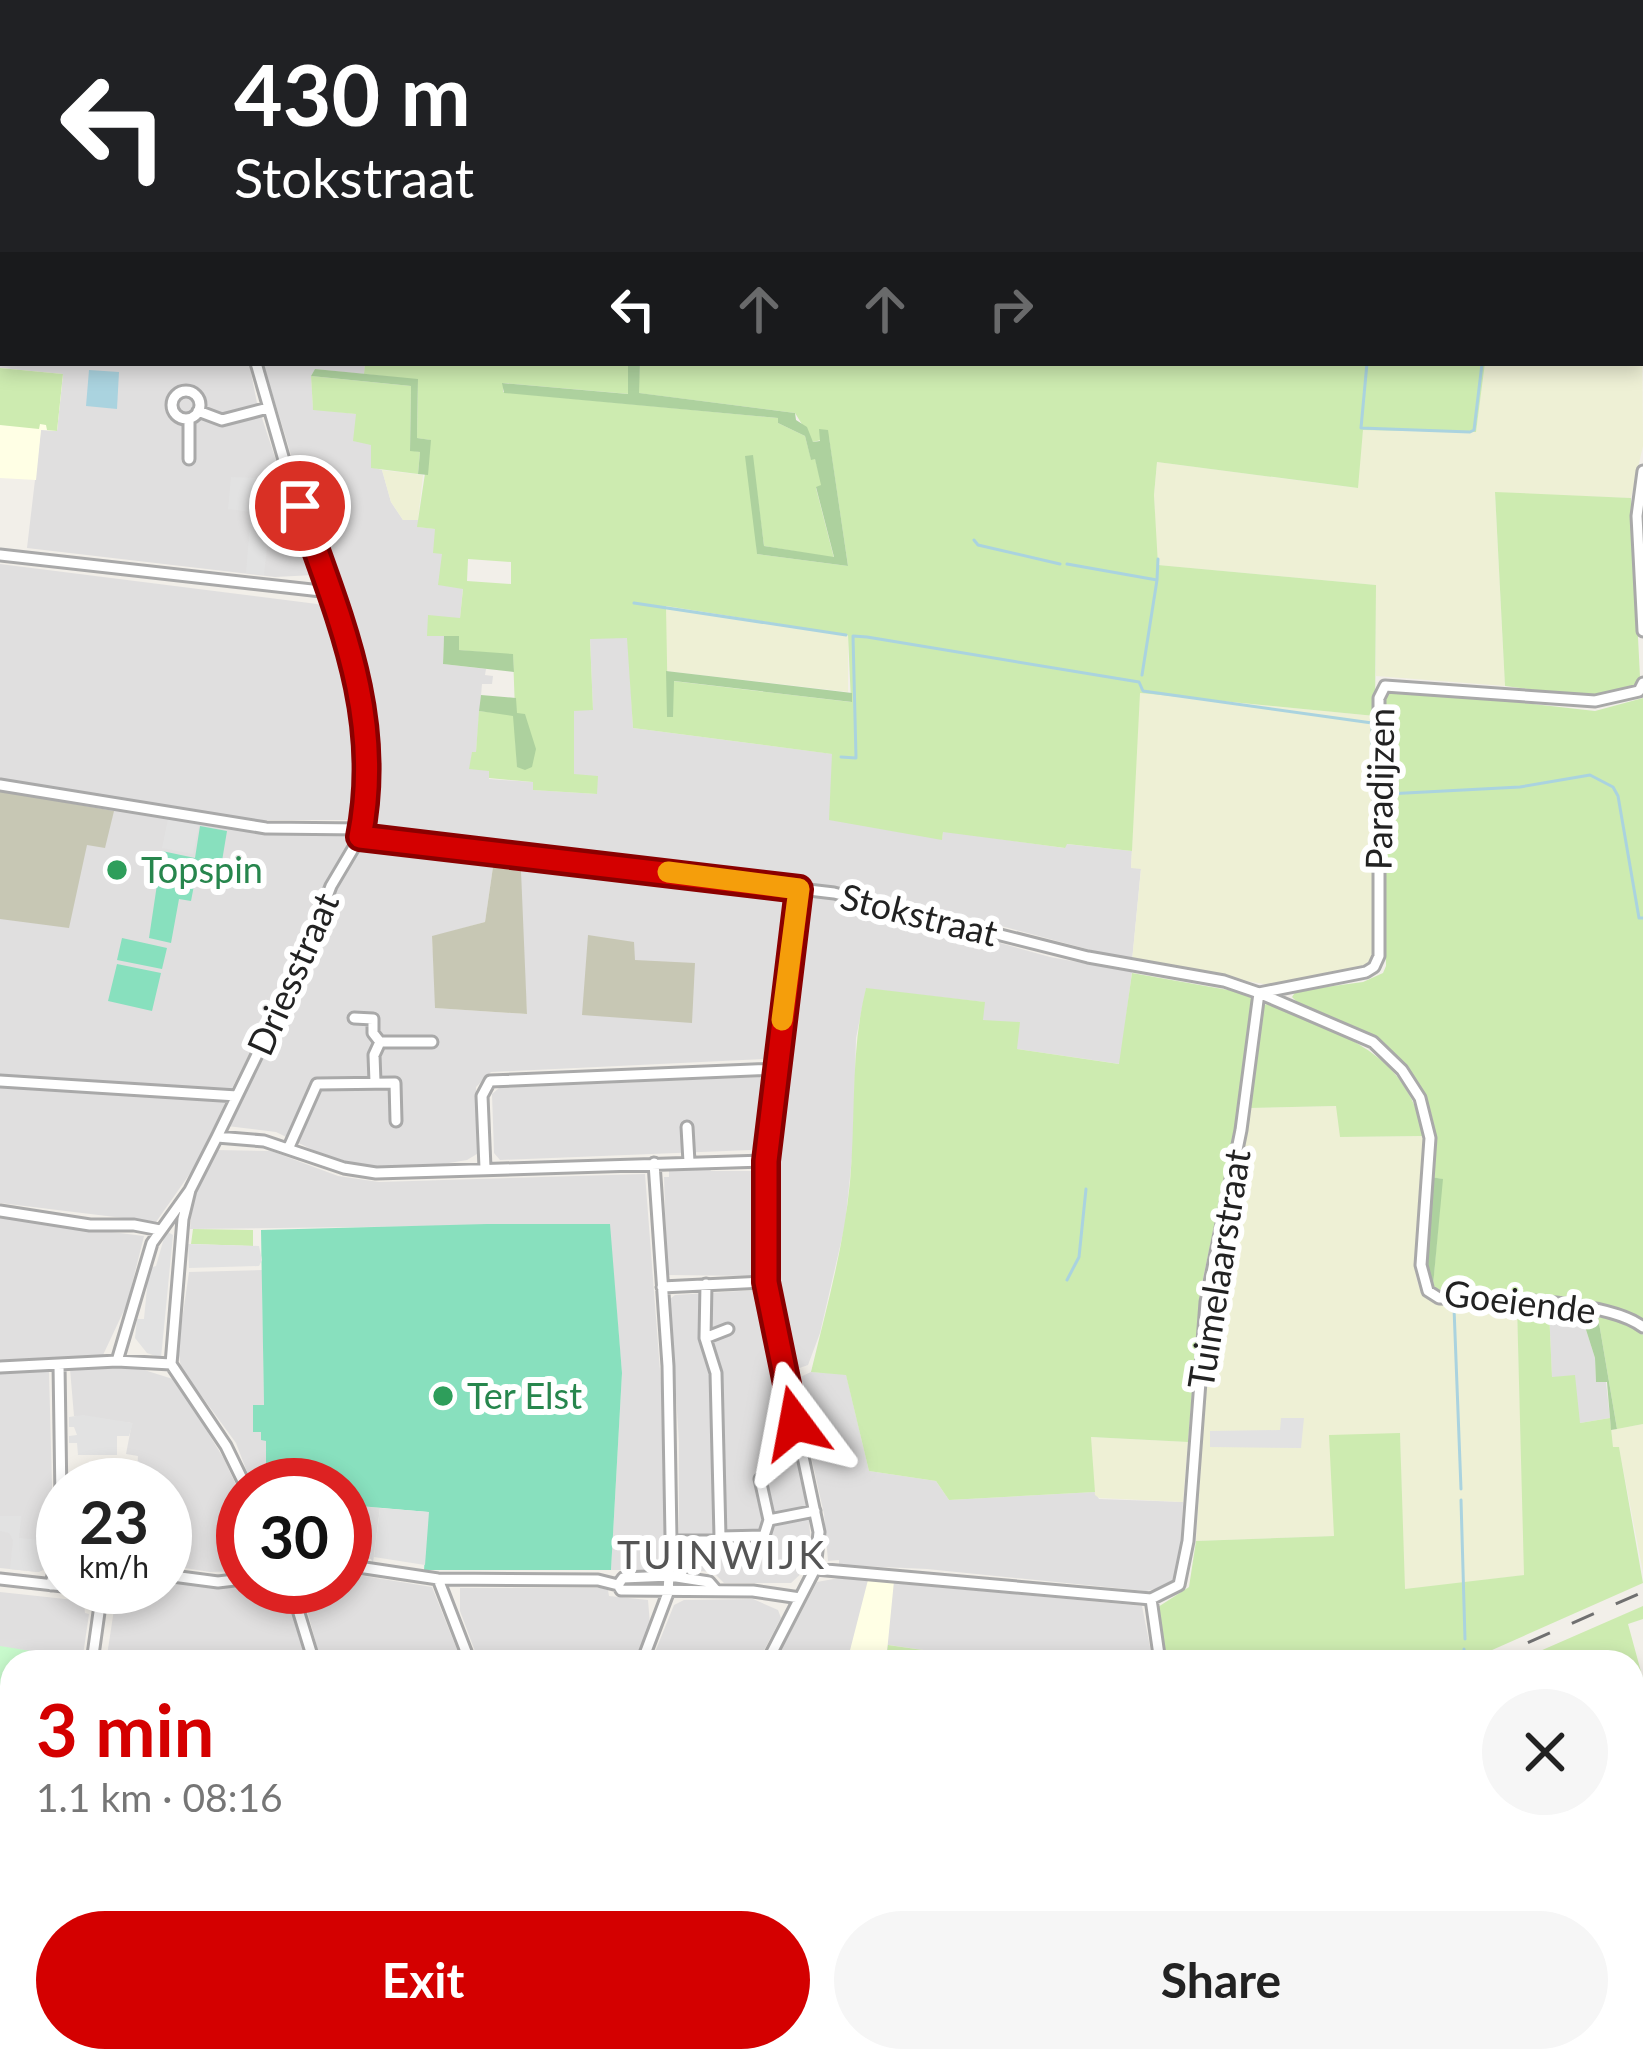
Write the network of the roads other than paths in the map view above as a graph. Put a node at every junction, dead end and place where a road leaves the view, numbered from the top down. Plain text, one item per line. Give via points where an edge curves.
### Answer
1 (257, 366) edge
2 (268, 407) junction
3 (189, 459) dead end
4 (1643, 471) edge
5 (0, 554) edge
6 (330, 592) junction
7 (1643, 631) edge
8 (1643, 683) edge
9 (0, 785) edge
10 (361, 833) junction
11 (799, 889) junction
12 (1259, 993) junction
13 (354, 1018) dead end
14 (380, 1042) junction
15 (432, 1042) dead end
16 (775, 1069) junction
17 (0, 1081) edge
18 (375, 1082) junction
19 (237, 1096) junction
20 (396, 1121) dead end
21 (687, 1127) dead end
22 (217, 1137) junction
23 (289, 1147) junction
24 (766, 1161) junction
25 (689, 1162) junction
26 (654, 1163) junction
27 (485, 1168) junction
28 (190, 1190) junction
29 (0, 1211) edge
30 (183, 1225) junction
31 (160, 1230) junction
32 (766, 1282) junction
33 (706, 1284) junction
34 (662, 1287) junction
35 (1643, 1327) edge
36 (728, 1329) dead end
37 (705, 1338) junction
38 (117, 1361) junction
39 (171, 1364) junction
40 (59, 1365) junction
41 (0, 1367) edge
42 (61, 1458) edge
43 (232, 1458) edge
44 (760, 1479) dead end
45 (815, 1511) junction
46 (769, 1520) junction
47 (720, 1537) junction
48 (670, 1540) junction
49 (372, 1569) edge
50 (815, 1569) junction
51 (670, 1576) junction
52 (0, 1579) edge
53 (438, 1579) junction
54 (36, 1583) edge
55 (618, 1585) junction
56 (715, 1589) junction
57 (668, 1593) junction
58 (800, 1598) junction
59 (1151, 1599) junction
60 (99, 1614) edge
61 (299, 1614) edge
62 (94, 1650) edge
63 (310, 1650) edge
64 (465, 1650) edge
65 (647, 1650) edge
66 (773, 1650) edge
67 (1158, 1650) edge

1 - 2 street, Driesstraat
2 - 3 street via 223,420 194,415
2 - 6 street, Driesstraat
4 - 7 street
5 - 6 street
6 - 10 street, Driesstraat via 360,687
8 - 12 street, Paradijzen via 1640,691 1594,701 1385,686 1379,956 1366,973
9 - 10 street, Stokstraat via 266,828
10 - 11 street, Stokstraat
10 - 19 street, Driesstraat
11 - 12 street, Stokstraat
11 - 16 street
12 - 35 street, Goeiende via 1373,1042 1420,1098 1430,1138 1420,1264 1428,1292 1592,1310
12 - 59 street, Tuimelaarstraat via 1207,1302 1183,1572 1179,1585
13 - 14 street via 373,1019
14 - 15 street
14 - 18 street
16 - 24 street
16 - 27 street via 490,1081 482,1096
17 - 19 street
18 - 20 street via 395,1083
18 - 23 street via 317,1084
19 - 22 street, Driesstraat
21 - 25 street
22 - 23 street
22 - 28 street, Driesstraat
23 - 27 street via 376,1173
24 - 25 street
24 - 32 street
25 - 26 street
26 - 27 street
26 - 34 street
28 - 30 street
28 - 31 street, Driesstraat
29 - 31 street
30 - 31 street
30 - 39 street
31 - 38 street, Driesstraat
32 - 33 street
32 - 45 street
33 - 34 street
33 - 37 street
34 - 48 street
36 - 37 street
37 - 47 street via 716,1373
38 - 39 street
38 - 40 street
39 - 43 street
40 - 41 street
40 - 42 street
44 - 46 street
45 - 46 street
45 - 50 street
46 - 47 street via 764,1536
47 - 48 street
48 - 51 street
49 - 53 street
50 - 58 street
50 - 59 street
51 - 55 street via 623,1578
51 - 56 street
51 - 57 street
52 - 54 street
53 - 55 street
53 - 64 street
55 - 57 street
56 - 57 street
56 - 58 street
57 - 65 street
58 - 66 street
59 - 67 street
60 - 62 street
61 - 63 street

